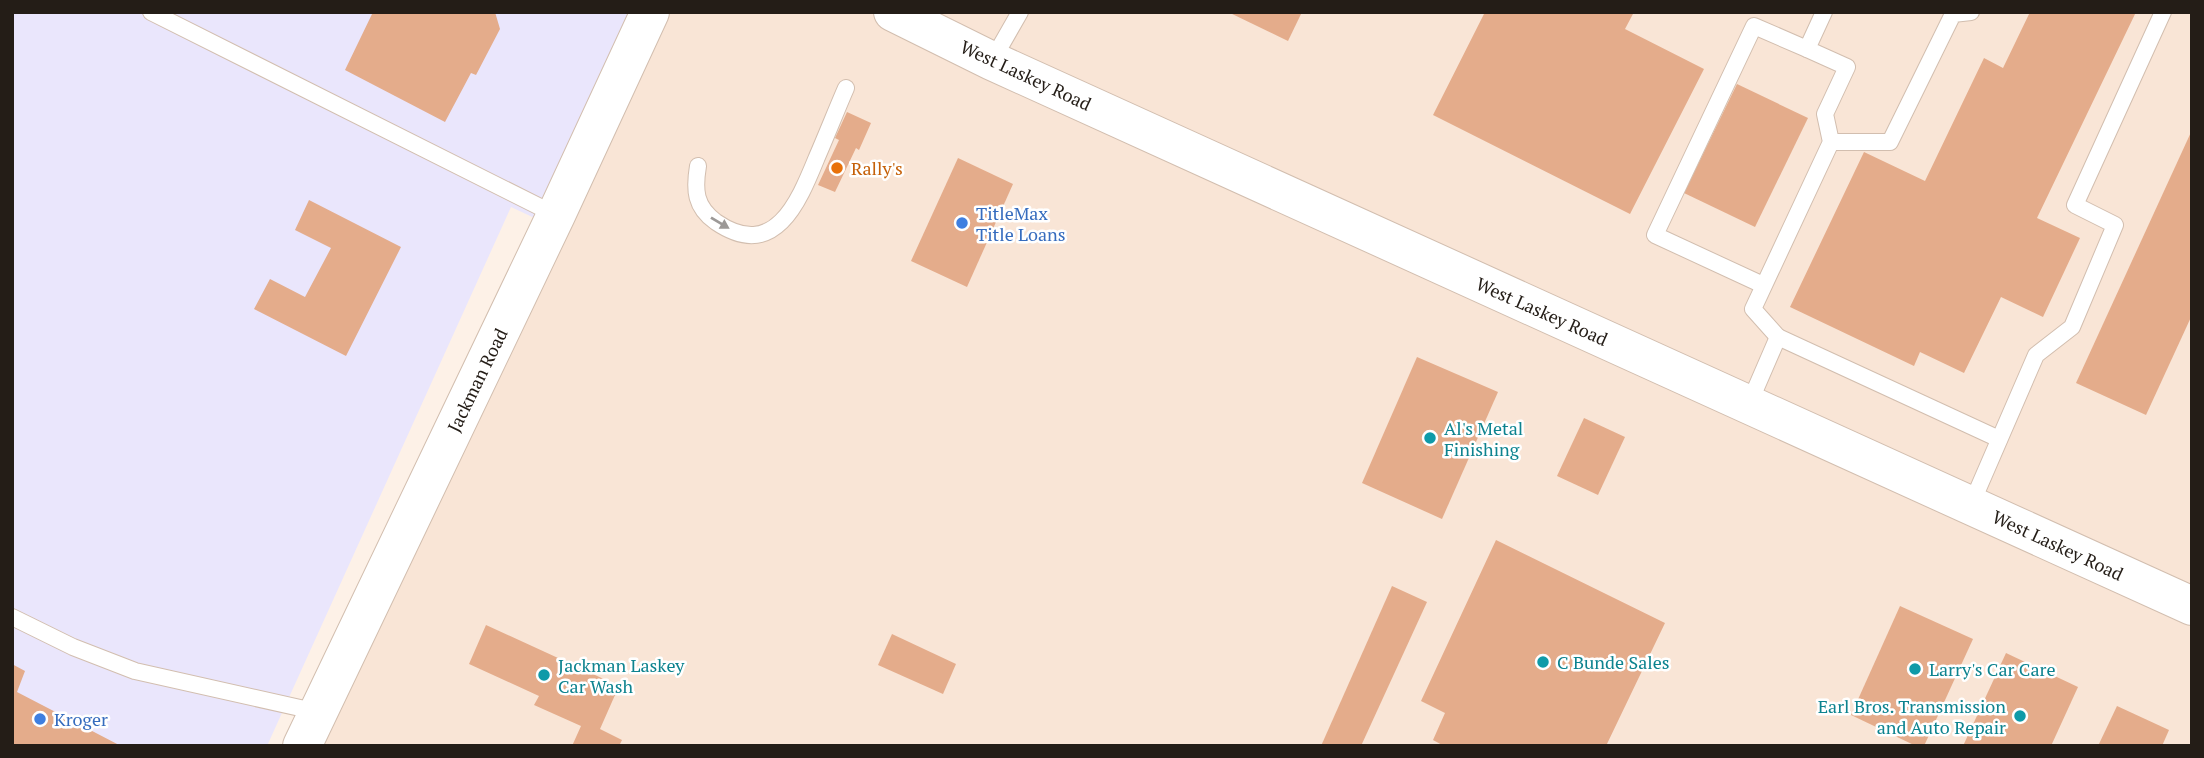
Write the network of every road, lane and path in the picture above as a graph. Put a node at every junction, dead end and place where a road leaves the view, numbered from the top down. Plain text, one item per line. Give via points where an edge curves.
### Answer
1 (151, 12) edge
2 (650, 12) edge
3 (1020, 12) edge
4 (1824, 12) edge
5 (1971, 12) edge
6 (2164, 12) edge
7 (902, 14) edge
8 (1807, 49) junction
9 (992, 61) junction
10 (846, 88) dead end
11 (1831, 142) junction
12 (698, 166) dead end
13 (556, 215) junction
14 (1763, 285) junction
15 (1778, 337) junction
16 (1749, 404) junction
17 (1999, 439) junction
18 (1971, 505) junction
19 (2192, 606) edge
20 (12, 617) edge
21 (310, 729) edge

1 - 13 lane
2 - 13 main road, Jackman Road
3 - 9 lane
4 - 8 lane
5 - 11 lane via 1953,14 1890,142
6 - 17 lane via 2075,205 2115,225 2072,327 2036,355
7 - 9 main road, West Laskey Road
8 - 11 lane via 1847,67 1825,114
8 - 14 lane via 1754,26 1655,235
9 - 16 main road, West Laskey Road
12 -> 10 lane via 696,200 710,217 745,234 775,228 799,201
11 - 14 lane
13 - 21 main road, Jackman Road
14 - 15 lane via 1753,309
15 - 16 lane
15 - 17 lane
16 - 18 main road, West Laskey Road
17 - 18 lane
18 - 19 main road, West Laskey Road
20 - 21 lane via 135,671

